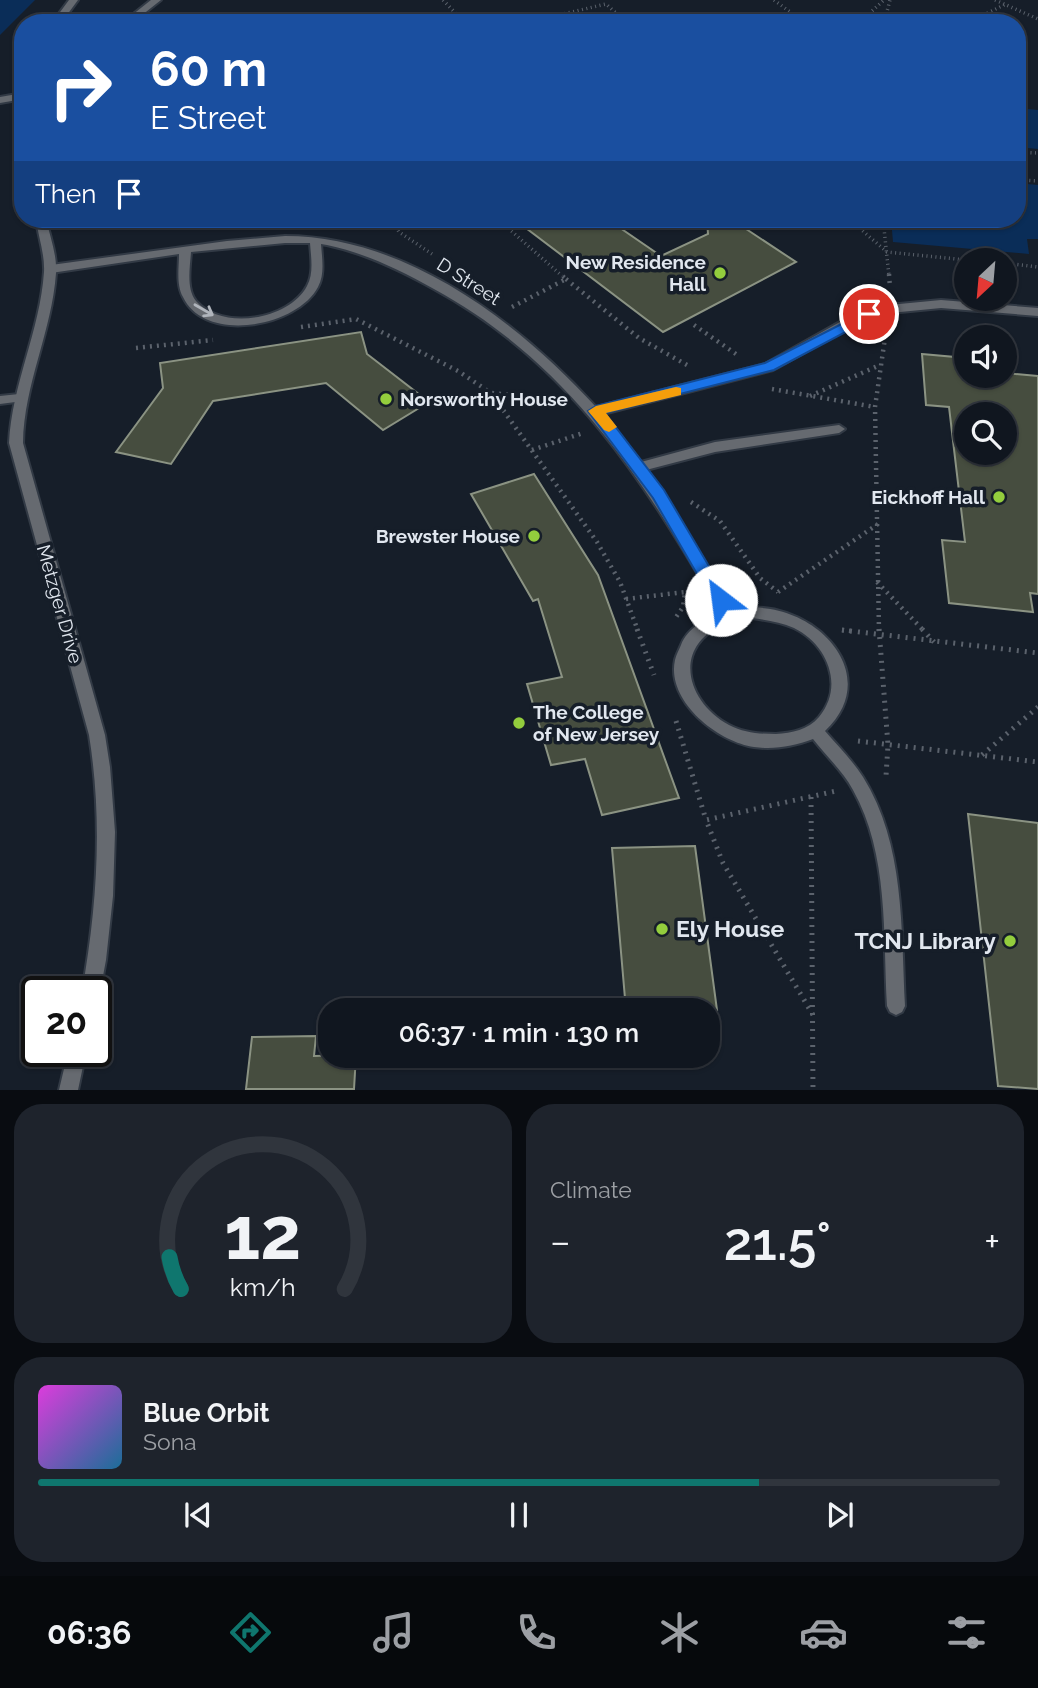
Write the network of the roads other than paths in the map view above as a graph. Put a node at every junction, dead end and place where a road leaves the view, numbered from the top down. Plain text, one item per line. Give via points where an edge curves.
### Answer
1 (74, 0) edge
2 (157, 0) edge
3 (63, 14) edge
4 (138, 14) edge
5 (43, 228) edge
6 (316, 240) junction
7 (185, 250) junction
8 (51, 269) junction
9 (1038, 312) edge
10 (19, 398) junction
11 (0, 400) edge
12 (596, 411) junction
13 (839, 429) dead end
14 (640, 467) junction
15 (729, 614) junction
16 (818, 734) junction
17 (94, 976) edge
18 (897, 1006) dead end
19 (73, 1067) edge
20 (68, 1090) edge

1 - 3 street
2 - 4 street
5 - 8 street, Metzger Drive
6 - 7 street, D Street
7 -> 6 street via 185,289 191,302 204,312 244,321 265,318 301,302 312,290 317,277
6 - 12 street, D Street via 401,266 461,298 559,374
7 - 8 street, D Street
8 - 10 street, Metzger Drive
9 - 12 street via 941,304 889,309 851,321 769,367
10 - 11 street
10 - 17 street, Metzger Drive via 16,420 21,468 105,777 106,886
12 - 14 street, D Street
13 - 14 street via 715,447
14 - 15 street, D Street
15 - 16 street via 777,615 800,624 820,638 834,656 841,676 840,697
15 - 16 street via 692,635 682,653 680,673 698,712 718,728 768,743
16 - 18 street via 859,785 877,825 886,863
19 - 20 street

